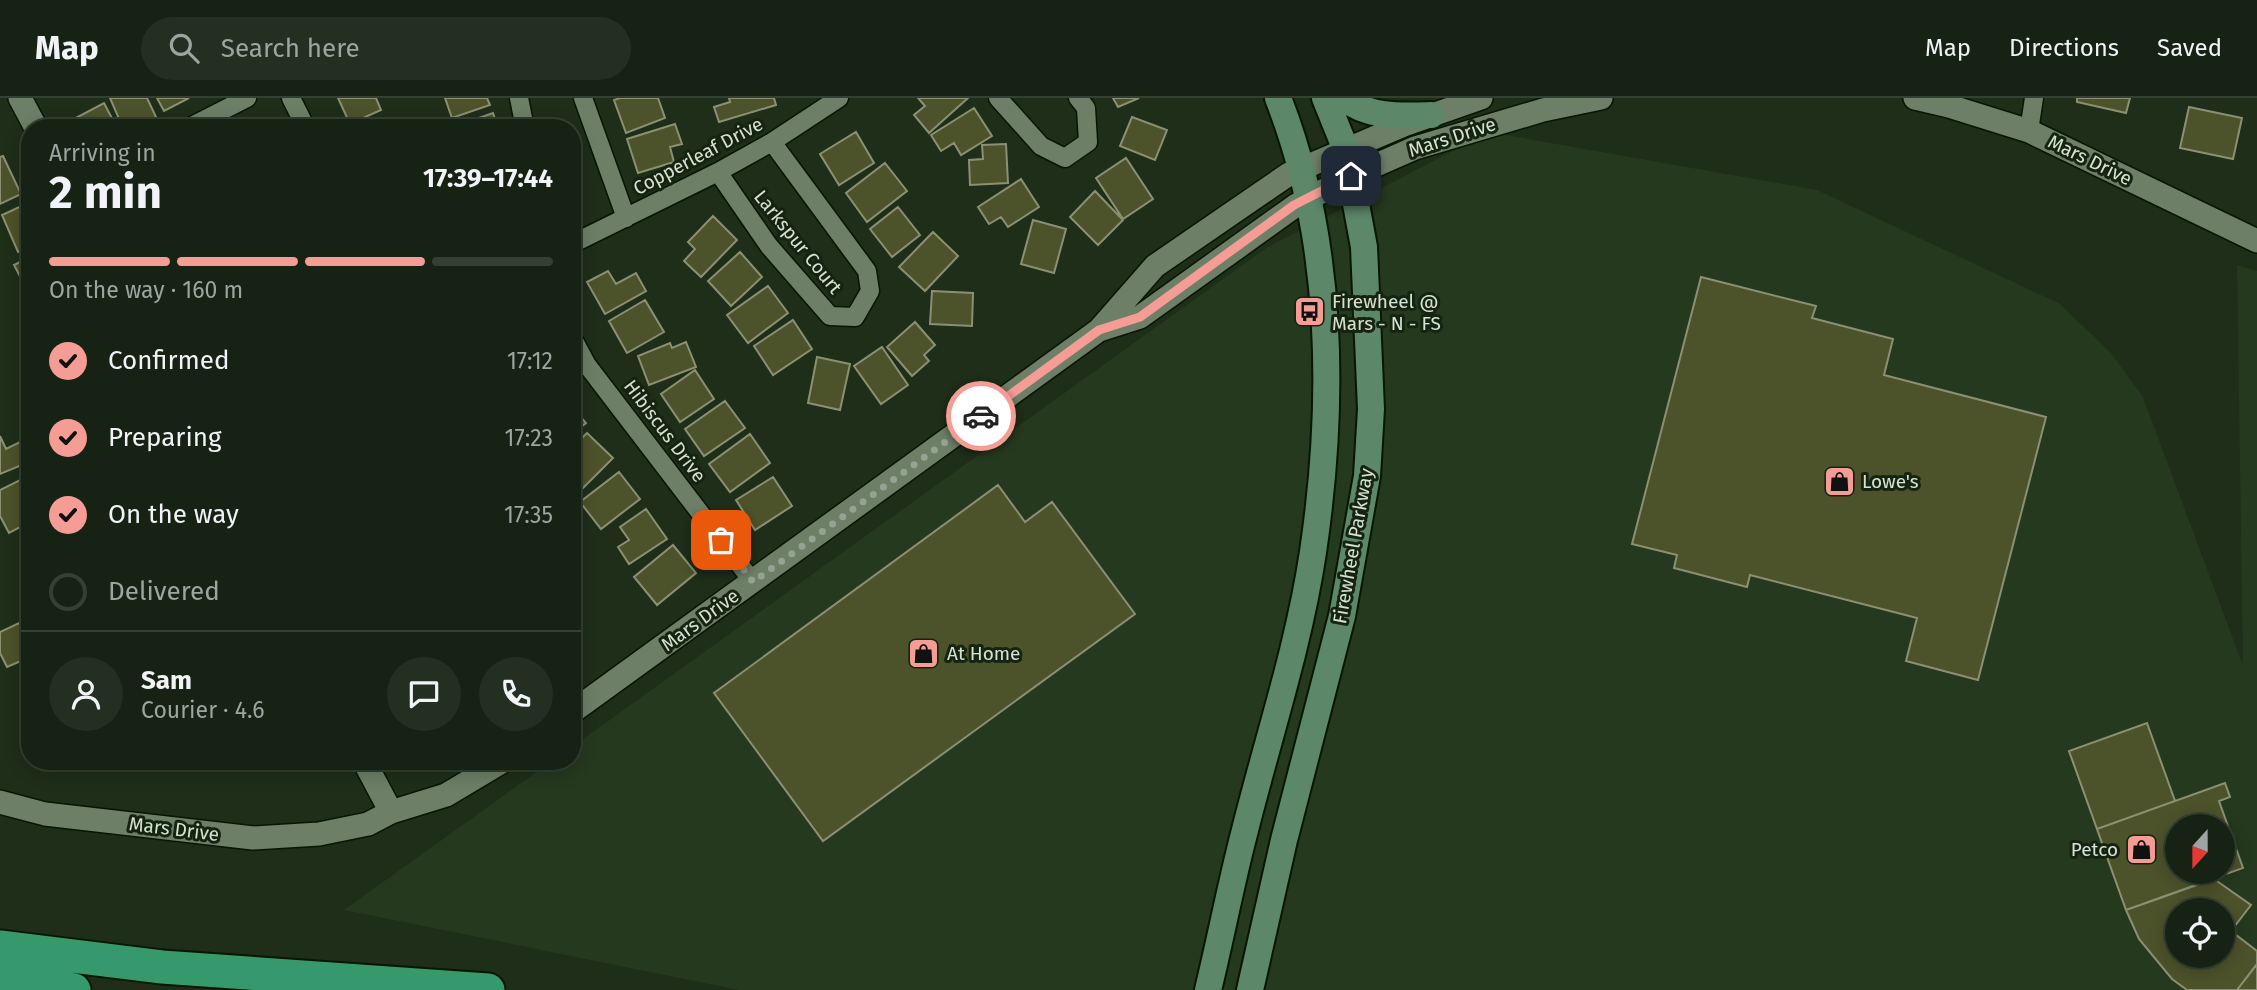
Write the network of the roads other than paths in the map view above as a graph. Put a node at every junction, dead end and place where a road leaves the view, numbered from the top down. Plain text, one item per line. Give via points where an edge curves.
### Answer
1 (20, 98) edge
2 (247, 98) edge
3 (291, 98) edge
4 (519, 98) edge
5 (583, 98) edge
6 (839, 98) edge
7 (998, 98) edge
8 (1078, 98) edge
9 (1278, 98) edge
10 (1325, 98) edge
11 (1344, 98) edge
12 (1481, 98) edge
13 (1601, 98) edge
14 (1915, 98) edge
15 (2034, 98) edge
16 (812, 106) edge
17 (1431, 115) junction
18 (31, 119) edge
19 (206, 119) edge
20 (302, 119) edge
21 (523, 119) edge
22 (2029, 131) junction
23 (772, 142) junction
24 (1346, 150) junction
25 (1301, 169) junction
26 (718, 172) junction
27 (1351, 176) junction
28 (1308, 199) junction
29 (626, 218) junction
30 (581, 240) edge
31 (2257, 241) edge
32 (1099, 330) junction
33 (581, 354) edge
34 (1313, 552) junction
35 (1352, 565) junction
36 (753, 582) junction
37 (581, 706) edge
38 (369, 770) edge
39 (488, 770) edge
40 (0, 802) edge
41 (391, 812) junction
42 (0, 947) edge
43 (0, 975) edge
44 (74, 990) edge
45 (488, 990) edge
46 (1208, 990) edge
47 (1250, 990) edge

1 - 18 street
2 - 19 street
3 - 20 street
4 - 21 street
5 - 29 street
6 - 16 street, Copperleaf Drive
7 - 8 street via 1041,146 1065,158 1088,142 1086,108
9 - 25 main road, Firewheel Parkway
10 - 24 main road, Firewheel Parkway
11 - 17 main road via 1363,110 1392,116
12 - 17 street, Mars Drive
13 - 27 street, Mars Drive via 1428,144
14 - 22 street, Mars Drive
15 - 22 street
16 - 23 street, Copperleaf Drive
17 - 24 street, Mars Drive
22 - 31 street, Mars Drive
23 - 26 street, Copperleaf Drive
23 - 26 street, Larkspur Court via 867,271 870,292 855,317 830,316 769,246
24 - 25 street, Mars Drive
24 - 27 main road, Firewheel Parkway
25 - 28 main road, Firewheel Parkway
25 - 32 street, Mars Drive via 1155,266
26 - 29 street, Copperleaf Drive
27 - 28 street, Mars Drive
27 - 35 main road, Firewheel Parkway via 1364,247 1371,409 1367,476
28 - 32 street, Mars Drive via 1140,317
28 - 34 main road, Firewheel Parkway via 1322,299 1327,401
29 - 30 street, Copperleaf Drive
32 - 36 street, Mars Drive
33 - 36 street, Hibiscus Drive
34 - 35 main road
34 - 46 main road, Firewheel Parkway
35 - 47 main road, Firewheel Parkway
36 - 37 street, Mars Drive
38 - 41 street
39 - 41 street, Mars Drive via 446,795
40 - 41 street, Mars Drive via 45,814 253,838 319,834 368,824
42 - 45 highway via 162,967
43 - 44 highway

